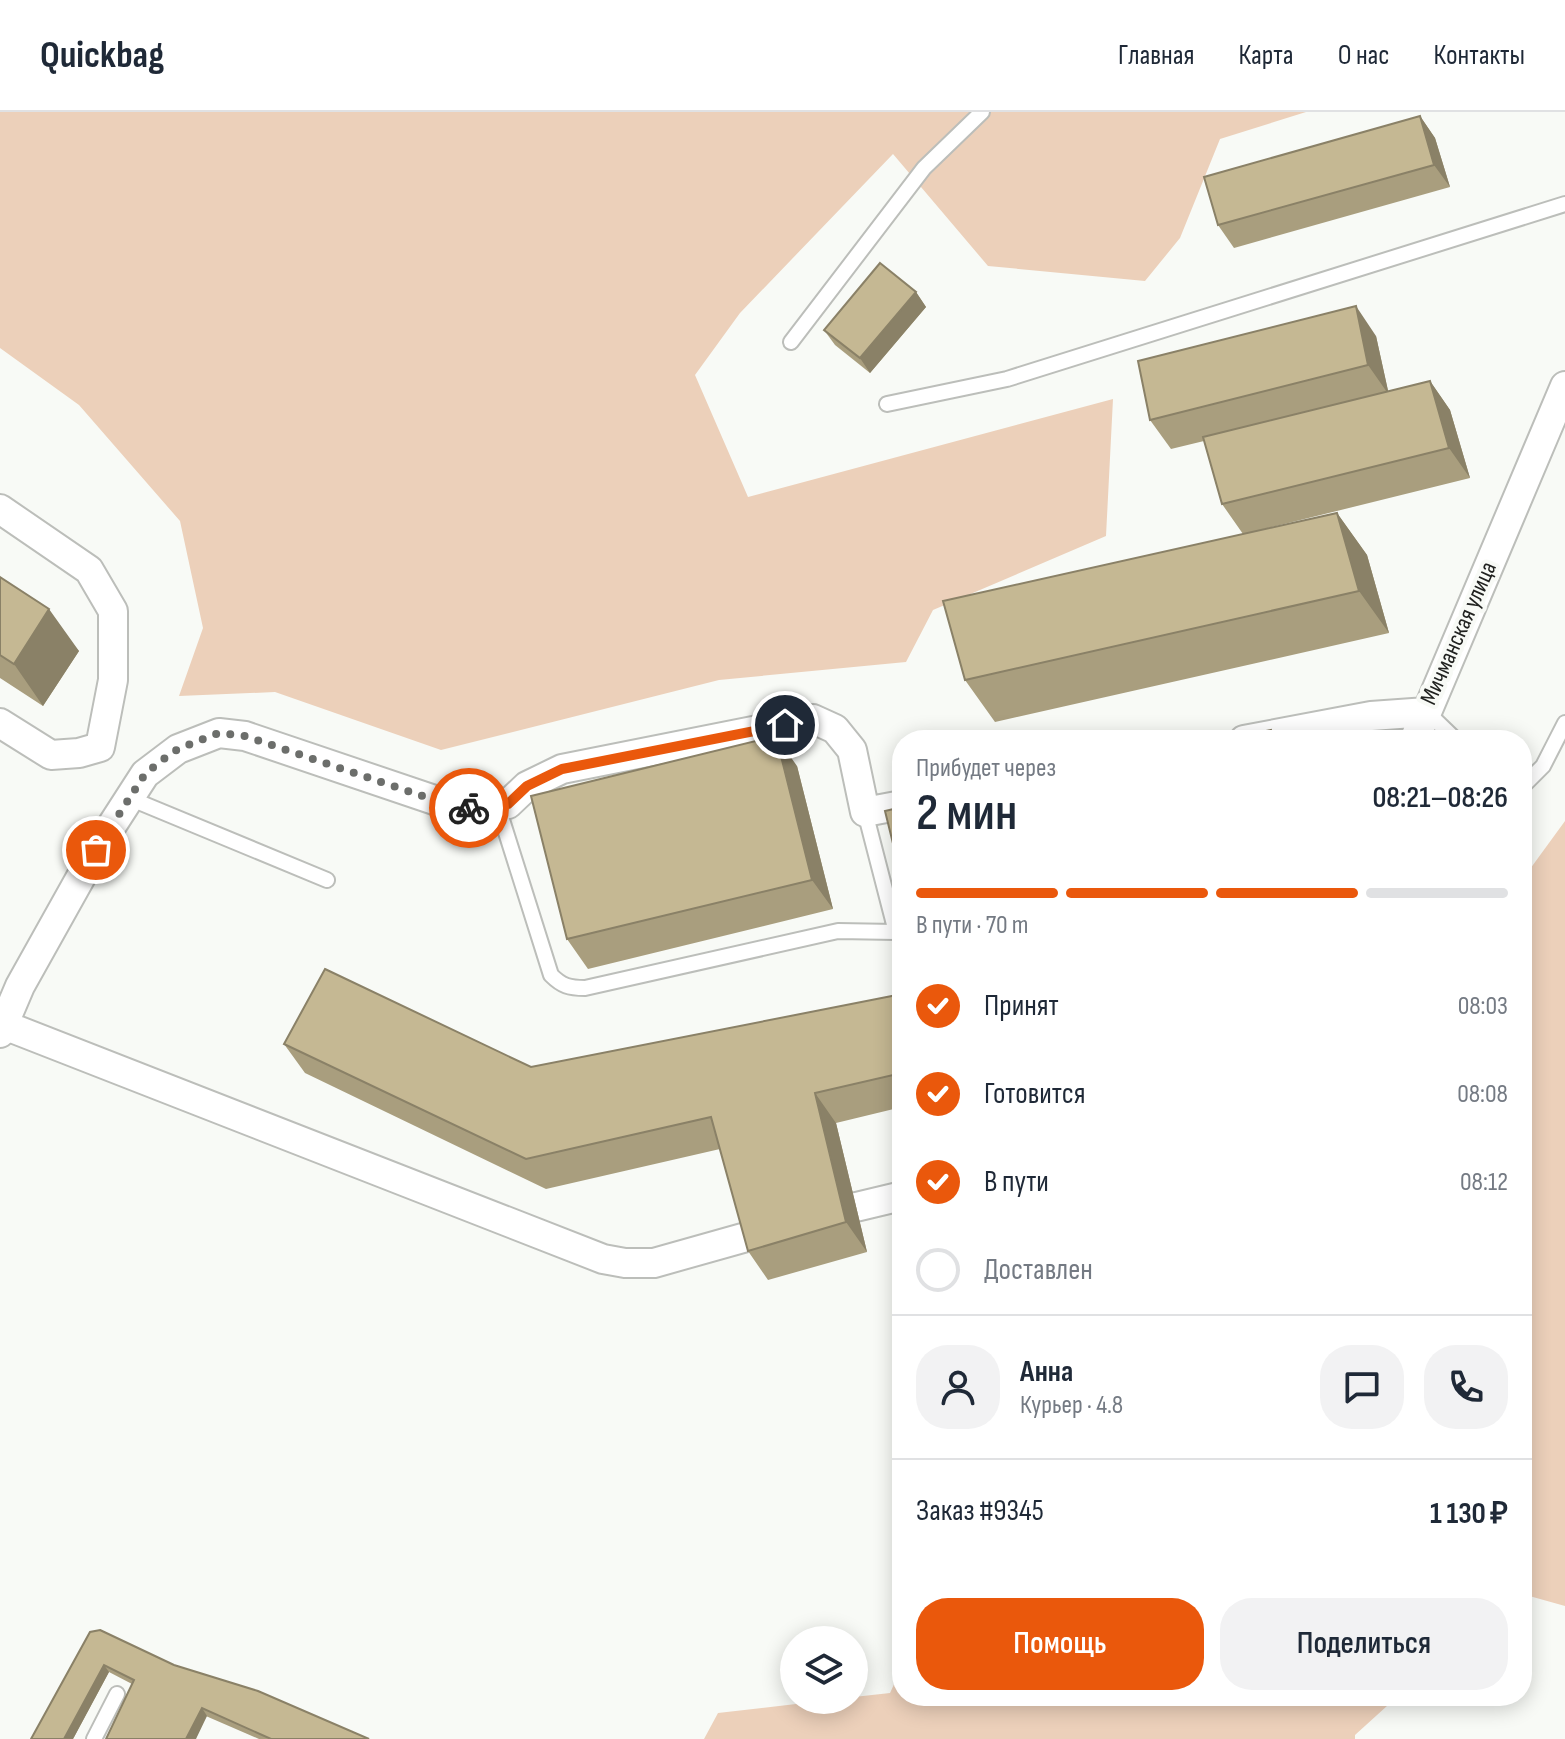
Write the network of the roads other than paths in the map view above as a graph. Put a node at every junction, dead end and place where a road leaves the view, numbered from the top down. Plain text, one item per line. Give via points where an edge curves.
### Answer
1 (982, 112) edge
2 (1565, 204) edge
3 (791, 342) dead end
4 (1565, 386) edge
5 (887, 404) dead end
6 (0, 509) edge
7 (1427, 712) junction
8 (0, 723) edge
9 (1565, 723) edge
10 (1297, 730) edge
11 (1419, 730) edge
12 (1446, 730) edge
13 (1532, 777) edge
14 (129, 798) junction
15 (498, 807) junction
16 (892, 807) edge
17 (865, 812) junction
18 (327, 880) dead end
19 (892, 910) edge
20 (892, 935) edge
21 (2, 1029) edge
22 (892, 1198) edge
23 (856, 1207) dead end
24 (757, 1234) edge
25 (117, 1694) dead end
26 (94, 1739) edge

1 - 3 lane via 924,168
2 - 5 lane via 1007,379
4 - 7 street, Мичманская улица
6 - 8 street via 89,570 113,611 113,680 100,747 51,755
7 - 10 street, Мичманская улица
7 - 11 street
7 - 12 lane
9 - 13 lane
14 - 15 street via 145,774 178,749 219,733 245,736 458,808
14 - 18 lane
14 - 21 street via 35,959
15 - 17 street via 562,769 813,719 835,729 852,750
15 - 20 lane via 551,975 562,986 585,988 838,931
16 - 17 street
17 - 19 lane
21 - 24 street via 603,1259 654,1263
22 - 23 street
25 - 26 lane

